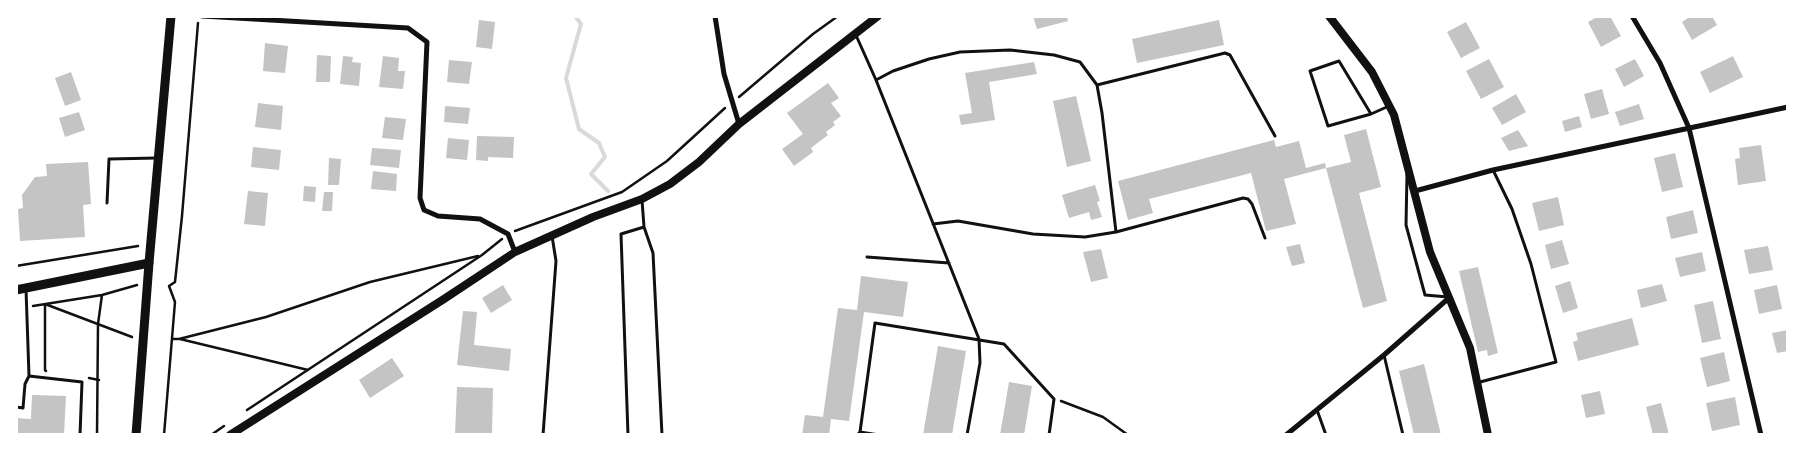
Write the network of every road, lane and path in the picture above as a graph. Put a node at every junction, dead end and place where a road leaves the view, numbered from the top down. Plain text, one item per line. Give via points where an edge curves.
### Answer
1 (171, 16) edge
2 (200, 16) edge
3 (715, 16) edge
4 (838, 16) edge
5 (878, 16) edge
6 (1329, 16) edge
7 (1632, 16) edge
8 (855, 33) junction
9 (876, 80) junction
10 (1097, 85) junction
11 (732, 102) junction
12 (1389, 106) junction
13 (1788, 107) edge
14 (1371, 114) junction
15 (738, 124) junction
16 (1689, 128) junction
17 (1275, 136) dead end
18 (158, 158) junction
19 (1407, 166) junction
20 (1493, 170) junction
21 (1415, 192) junction
22 (642, 199) junction
23 (107, 203) dead end
24 (933, 224) junction
25 (644, 227) junction
26 (1116, 232) junction
27 (508, 234) junction
28 (552, 236) junction
29 (1266, 238) dead end
30 (138, 246) dead end
31 (515, 252) junction
32 (482, 255) junction
33 (867, 257) dead end
34 (149, 263) junction
35 (949, 263) junction
36 (16, 266) edge
37 (136, 285) dead end
38 (21, 289) edge
39 (102, 295) junction
40 (1450, 297) junction
41 (45, 304) junction
42 (26, 306) junction
43 (98, 324) junction
44 (132, 337) dead end
45 (172, 339) junction
46 (179, 339) junction
47 (979, 339) junction
48 (1384, 355) junction
49 (308, 370) junction
50 (54, 372) dead end
51 (29, 376) junction
52 (81, 376) dead end
53 (99, 380) junction
54 (1480, 382) dead end
55 (1054, 398) junction
56 (16, 407) edge
57 (1317, 410) junction
58 (243, 413) dead end
59 (227, 424) dead end
60 (859, 434) edge
61 (80, 435) edge
62 (98, 435) edge
63 (136, 435) edge
64 (164, 435) edge
65 (211, 435) edge
66 (230, 435) edge
67 (543, 435) edge
68 (628, 435) edge
69 (662, 435) edge
70 (879, 435) edge
71 (967, 435) edge
72 (1049, 435) edge
73 (1128, 435) edge
74 (1286, 435) edge
75 (1326, 435) edge
76 (1403, 435) edge
77 (1488, 435) edge
78 (1761, 435) edge

1 - 18 main road
2 - 27 street via 408,28 427,42 420,198 424,210 438,216 480,219
2 - 45 path via 175,282 169,286 175,302
3 - 11 street
4 - 11 path
5 - 8 street
6 - 12 street via 1372,72
7 - 16 street via 1660,63
8 - 9 lane
8 - 15 street
9 - 10 lane via 902,68 960,52 1010,50 1054,55 1080,62
9 - 24 lane
10 - 17 lane via 1225,53 1230,55
10 - 26 lane
11 - 15 street
11 - 27 path via 667,161 622,192
12 - 14 lane
12 - 19 street
13 - 16 street
14 - 14 lane via 1328,126 1310,71 1340,61
15 - 22 street via 699,162 670,184
16 - 20 street
16 - 78 street
18 - 23 lane via 109,159
18 - 34 main road
19 - 21 street
19 - 40 lane via 1406,225 1425,294
20 - 21 street
20 - 54 lane via 1512,209 1531,264 1556,362
21 - 40 street via 1430,252
22 - 25 lane
22 - 28 street
24 - 26 lane via 958,221 1034,234 1085,237
24 - 35 lane
25 - 68 lane via 621,234
25 - 69 lane via 654,253
26 - 29 lane via 1243,198 1252,204
27 - 31 street
27 - 32 path
28 - 31 street
28 - 67 lane via 556,261
30 - 36 path
31 - 66 street
32 - 46 path via 370,282 266,317
32 - 49 path
33 - 35 lane
34 - 38 main road
34 - 63 main road
35 - 47 lane
37 - 39 path
38 - 42 lane
39 - 41 path
39 - 43 path
40 - 48 street
40 - 77 street via 1470,348
41 - 42 path
41 - 43 path
41 - 50 path via 45,370
42 - 51 lane
43 - 44 path
43 - 53 path
45 - 46 path
45 - 64 path
46 - 49 path
47 - 55 lane via 1004,344
47 - 60 lane via 875,323
47 - 71 lane via 980,363
48 - 57 street
48 - 76 lane
49 - 58 path
51 - 56 lane via 23,408
51 - 61 lane via 82,382
52 - 53 path
53 - 62 path
55 - 72 lane
55 - 73 path via 1103,417
57 - 74 street
57 - 75 lane
59 - 65 path
60 - 70 lane

